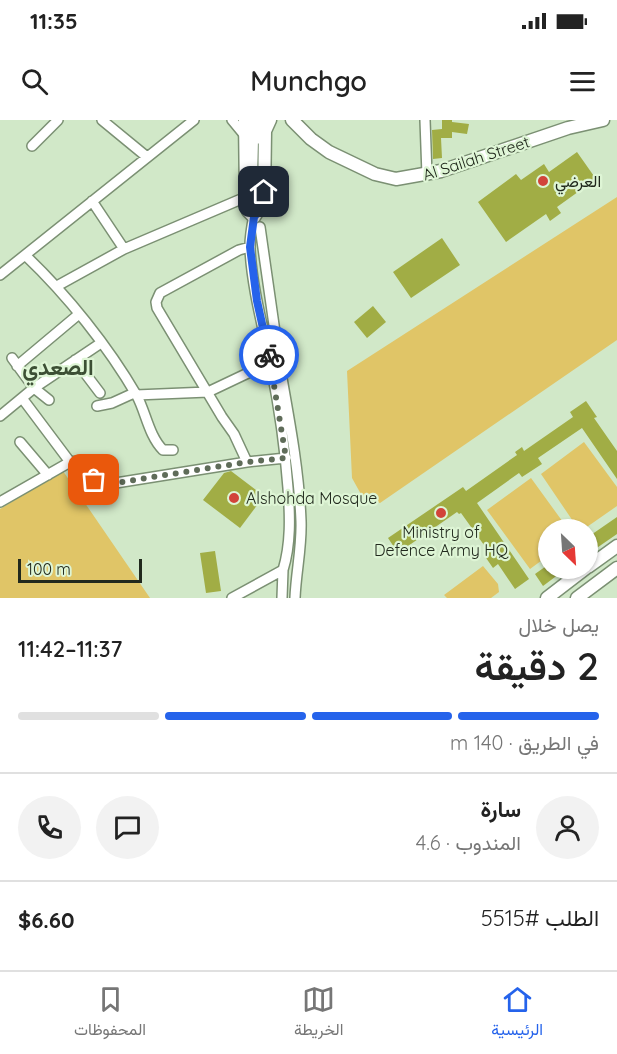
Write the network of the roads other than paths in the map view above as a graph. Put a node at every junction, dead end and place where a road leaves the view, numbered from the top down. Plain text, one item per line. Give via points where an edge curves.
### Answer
1 (58, 120) edge
2 (102, 120) edge
3 (194, 120) edge
4 (232, 120) edge
5 (245, 120) edge
6 (254, 120) edge
7 (261, 120) edge
8 (270, 120) edge
9 (292, 120) edge
10 (425, 120) edge
11 (603, 120) edge
12 (246, 137) junction
13 (32, 146) dead end
14 (147, 156) junction
15 (427, 175) junction
16 (92, 201) junction
17 (254, 211) junction
18 (250, 247) junction
19 (124, 249) junction
20 (25, 255) junction
21 (0, 275) edge
22 (57, 286) junction
23 (79, 314) junction
24 (101, 343) junction
25 (75, 360) junction
26 (271, 367) junction
27 (34, 388) junction
28 (208, 392) junction
29 (100, 393) dead end
30 (135, 394) junction
31 (22, 398) junction
32 (49, 400) dead end
33 (97, 406) dead end
34 (0, 416) edge
35 (20, 442) dead end
36 (173, 450) dead end
37 (286, 458) junction
38 (70, 462) junction
39 (247, 462) junction
40 (48, 475) junction
41 (0, 502) edge
42 (617, 546) edge
43 (617, 552) edge
44 (617, 556) edge
45 (598, 560) edge
46 (617, 568) edge
47 (283, 570) junction
48 (572, 579) edge
49 (232, 598) edge
50 (282, 598) edge
51 (295, 598) edge
52 (547, 598) edge
53 (577, 598) edge

1 - 13 street
2 - 14 street
3 - 14 street
4 - 12 street
5 - 12 main road
6 - 17 street
7 - 17 street
8 - 17 main road via 266,131 264,201
9 - 15 main road, Al Sailah Street via 320,146 375,174 396,179
10 - 15 street
11 - 15 main road, Al Sailah Street
12 - 17 main road
14 - 16 street
16 - 19 street
16 - 20 street
17 - 18 street
17 - 19 street
17 - 51 street via 295,451 301,521
18 - 26 street
18 - 28 street via 160,293 156,302
19 - 22 street
20 - 21 street
20 - 22 street
22 - 23 street
23 - 24 street
23 - 27 street via 14,362
24 - 25 street
24 - 30 street
25 - 27 street
25 - 29 street
26 - 28 street
26 - 37 street
27 - 31 street
27 - 32 street
28 - 30 street
28 - 39 street
30 - 33 street
30 - 36 street via 157,444 164,450
31 - 34 street
31 - 38 street
35 - 40 street
37 - 39 street
37 - 47 street via 289,552
38 - 39 street via 79,460 86,464 97,486
38 - 40 street
40 - 41 street
42 - 45 main road
43 - 44 main road
46 - 53 main road
47 - 49 street
47 - 50 street
48 - 52 main road

